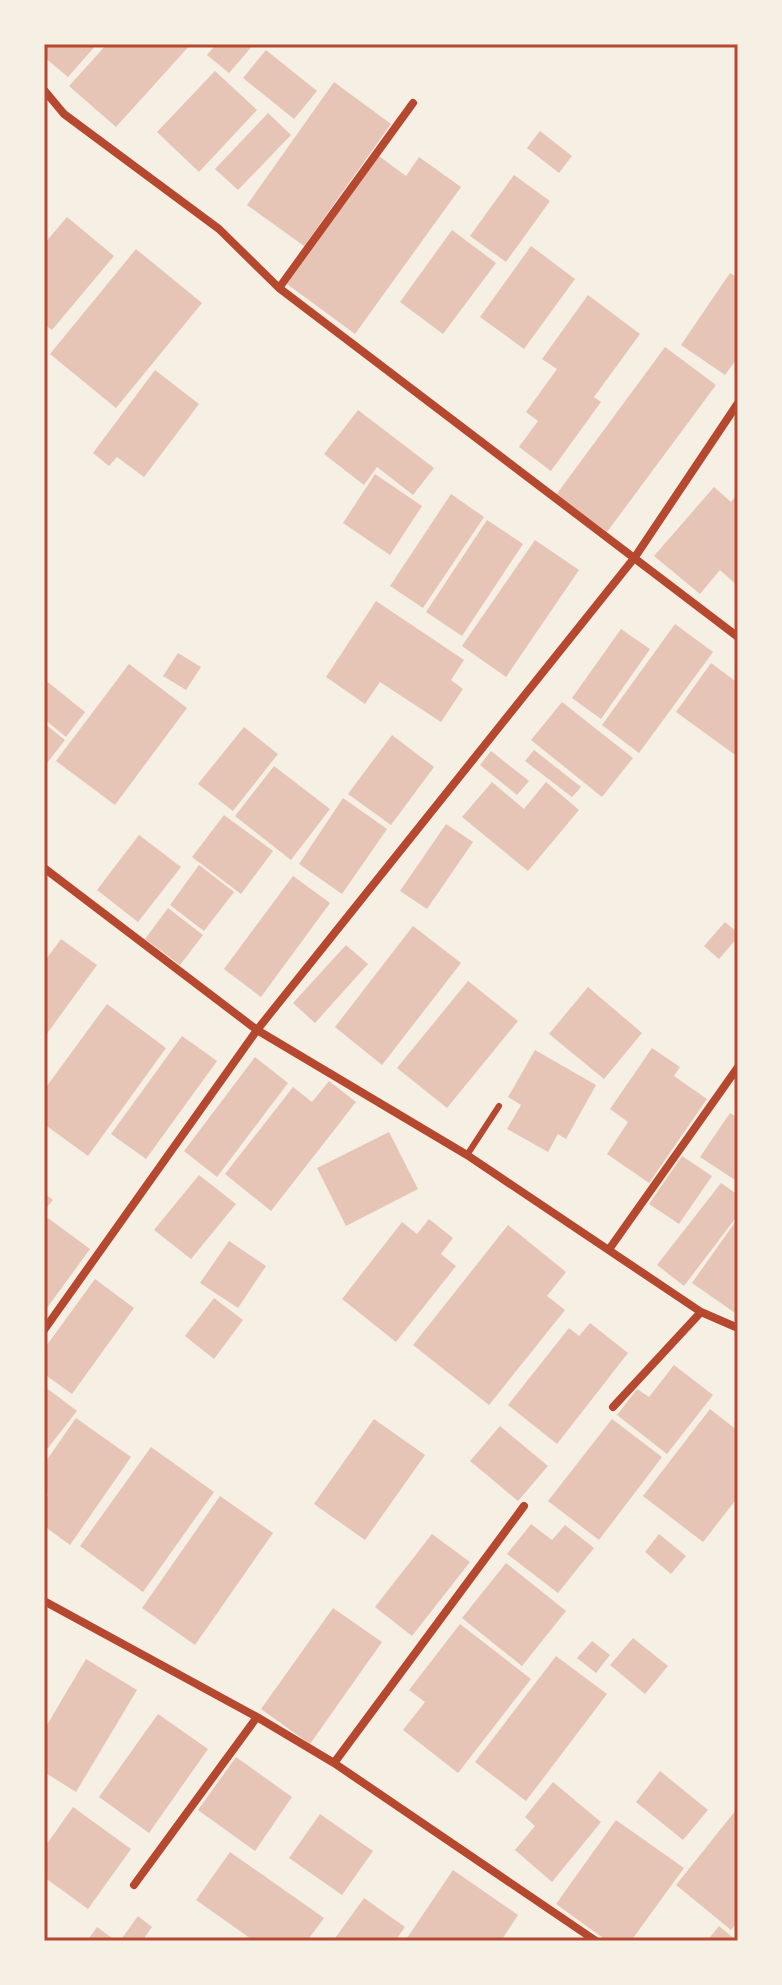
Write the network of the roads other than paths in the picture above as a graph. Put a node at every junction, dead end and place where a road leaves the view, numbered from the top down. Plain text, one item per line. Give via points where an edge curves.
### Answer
1 (44, 90) edge
2 (413, 103) dead end
3 (279, 288) junction
4 (738, 403) edge
5 (635, 557) junction
6 (738, 637) edge
7 (44, 868) edge
8 (257, 1030) junction
9 (738, 1067) edge
10 (499, 1106) dead end
11 (467, 1155) junction
12 (610, 1248) junction
13 (701, 1312) junction
14 (738, 1328) edge
15 (44, 1330) edge
16 (613, 1407) dead end
17 (524, 1506) dead end
18 (44, 1601) edge
19 (257, 1717) junction
20 (334, 1763) junction
21 (134, 1885) dead end
22 (596, 1941) edge

1 - 3 street via 64,114 219,229
2 - 3 street
3 - 5 street
4 - 5 street
5 - 6 street
5 - 8 street
7 - 8 street
8 - 11 street
8 - 15 street
9 - 12 street
10 - 11 lane
11 - 12 street
12 - 13 street
13 - 14 street
13 - 16 street
17 - 20 street
18 - 19 street
19 - 20 street
19 - 21 street
20 - 22 street

